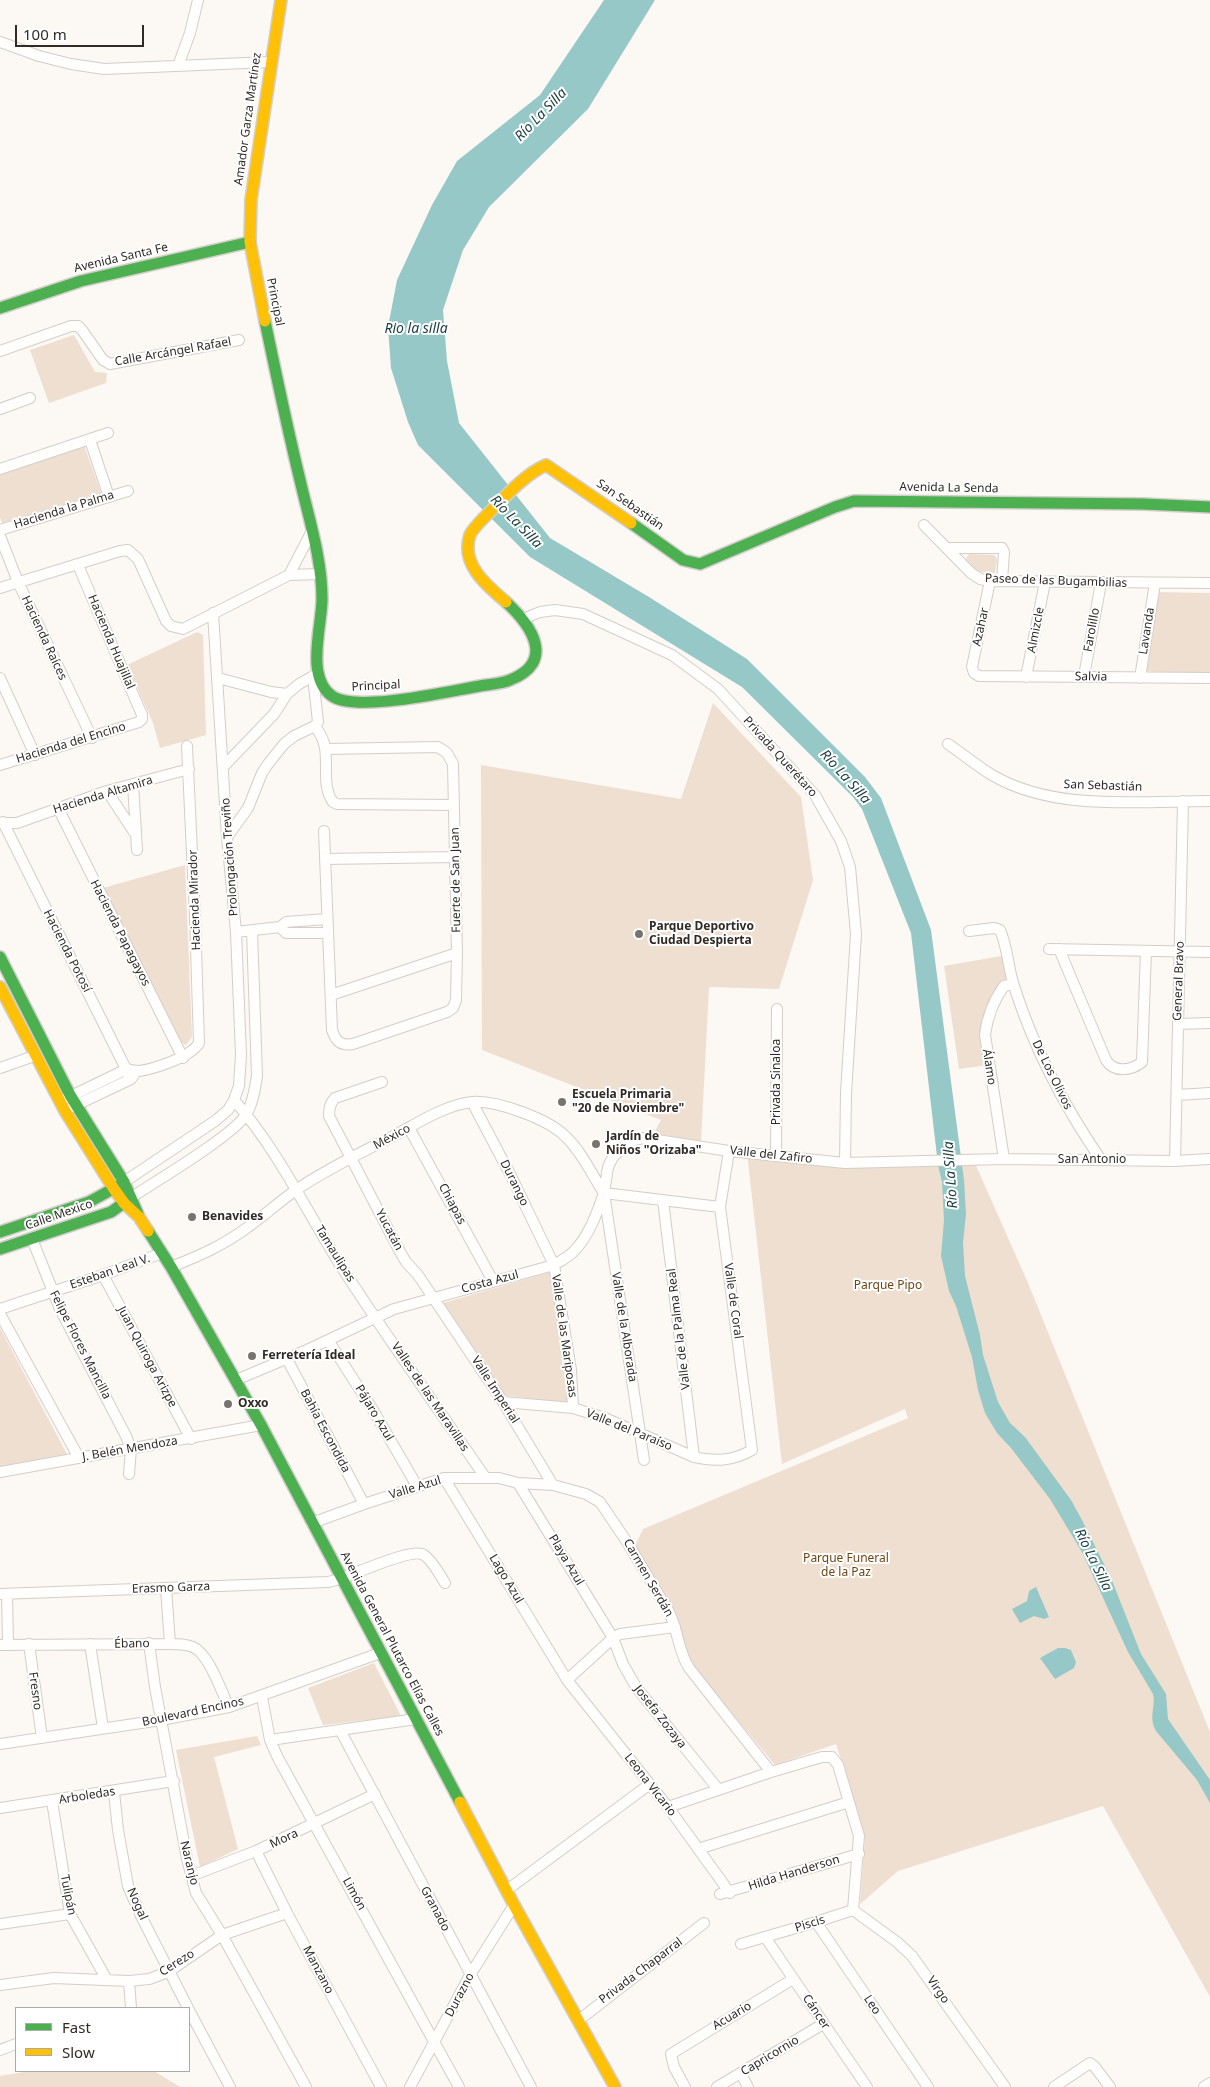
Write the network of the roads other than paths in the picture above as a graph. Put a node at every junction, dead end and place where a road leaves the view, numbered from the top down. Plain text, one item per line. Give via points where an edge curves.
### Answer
1 (198, 0) edge
2 (281, 0) edge
3 (0, 42) edge
4 (270, 62) junction
5 (178, 66) junction
6 (250, 242) junction
7 (0, 308) edge
8 (239, 340) dead end
9 (0, 351) edge
10 (30, 398) dead end
11 (0, 409) edge
12 (108, 433) dead end
13 (90, 440) junction
14 (542, 467) joint
15 (0, 469) edge
16 (128, 490) dead end
17 (109, 497) junction
18 (1210, 507) edge
19 (924, 525) dead end
20 (0, 530) edge
21 (312, 530) junction
22 (0, 536) edge
23 (946, 548) junction
24 (700, 564) joint
25 (78, 565) junction
26 (320, 574) junction
27 (289, 576) junction
28 (990, 581) junction
29 (1002, 581) junction
30 (18, 582) junction
31 (1045, 582) junction
32 (1100, 583) junction
33 (1155, 583) junction
34 (1210, 583) edge
35 (0, 588) edge
36 (213, 614) junction
37 (523, 619) junction
38 (974, 672) joint
39 (315, 675) junction
40 (1084, 676) junction
41 (1026, 677) junction
42 (0, 678) edge
43 (218, 678) junction
44 (1140, 678) junction
45 (1210, 678) edge
46 (287, 694) junction
47 (142, 719) joint
48 (315, 726) junction
49 (92, 738) junction
50 (948, 744) dead end
51 (187, 746) dead end
52 (326, 750) junction
53 (35, 755) junction
54 (0, 765) edge
55 (223, 767) junction
56 (189, 769) junction
57 (133, 784) junction
58 (107, 791) junction
59 (1184, 801) junction
60 (1210, 801) edge
61 (454, 805) junction
62 (58, 808) junction
63 (17, 822) junction
64 (1, 823) edge
65 (324, 831) dead end
66 (4, 834) edge
67 (135, 834) junction
68 (227, 837) junction
69 (137, 850) dead end
70 (455, 857) junction
71 (325, 859) junction
72 (327, 919) junction
73 (280, 927) junction
74 (252, 930) junction
75 (969, 931) dead end
76 (236, 932) junction
77 (328, 933) junction
78 (1146, 951) junction
79 (1180, 952) junction
80 (1210, 952) edge
81 (457, 953) junction
82 (0, 957) edge
83 (1013, 984) junction
84 (0, 987) edge
85 (331, 995) junction
86 (20, 996) junction
87 (3, 1001) edge
88 (777, 1009) dead end
89 (1210, 1023) edge
90 (1178, 1024) junction
91 (187, 1055) junction
92 (34, 1056) junction
93 (0, 1068) edge
94 (132, 1073) junction
95 (382, 1082) dead end
96 (1210, 1093) edge
97 (1177, 1095) junction
98 (73, 1100) junction
99 (234, 1100) junction
100 (472, 1102) junction
101 (62, 1107) junction
102 (247, 1114) junction
103 (409, 1128) junction
104 (729, 1151) junction
105 (776, 1156) junction
106 (351, 1158) junction
107 (1004, 1159) junction
108 (1210, 1159) edge
109 (1101, 1160) junction
110 (974, 1161) joint
111 (1176, 1161) junction
112 (844, 1163) junction
113 (608, 1167) junction
114 (588, 1168) junction
115 (124, 1182) junction
116 (114, 1189) junction
117 (297, 1190) junction
118 (604, 1194) junction
119 (128, 1200) junction
120 (663, 1200) junction
121 (720, 1207) junction
122 (0, 1232) edge
123 (32, 1239) junction
124 (0, 1250) edge
125 (162, 1253) junction
126 (554, 1265) junction
127 (171, 1267) junction
128 (103, 1275) junction
129 (493, 1281) junction
130 (52, 1292) junction
131 (433, 1297) junction
132 (0, 1309) edge
133 (0, 1314) edge
134 (375, 1317) junction
135 (328, 1340) junction
136 (287, 1359) junction
137 (236, 1380) junction
138 (503, 1402) junction
139 (573, 1408) junction
140 (261, 1425) junction
141 (640, 1434) junction
142 (191, 1439) junction
143 (131, 1449) junction
144 (752, 1450) joint
145 (694, 1457) junction
146 (79, 1458) junction
147 (644, 1460) dead end
148 (0, 1472) edge
149 (129, 1474) dead end
150 (444, 1478) junction
151 (485, 1478) junction
152 (518, 1483) junction
153 (553, 1485) junction
154 (418, 1486) junction
155 (364, 1504) junction
156 (312, 1523) junction
157 (341, 1579) junction
158 (445, 1583) dead end
159 (166, 1588) junction
160 (4, 1594) edge
161 (675, 1627) junction
162 (613, 1638) junction
163 (149, 1643) junction
164 (4, 1644) edge
165 (29, 1644) junction
166 (90, 1644) junction
167 (170, 1644) junction
168 (380, 1653) junction
169 (567, 1680) junction
170 (262, 1696) junction
171 (229, 1707) junction
172 (416, 1719) junction
173 (161, 1720) junction
174 (103, 1728) junction
175 (340, 1730) junction
176 (42, 1738) junction
177 (270, 1740) junction
178 (0, 1744) edge
179 (771, 1772) junction
180 (174, 1781) junction
181 (650, 1784) junction
182 (718, 1789) junction
183 (114, 1792) junction
184 (375, 1794) junction
185 (52, 1801) junction
186 (849, 1802) junction
187 (668, 1807) junction
188 (0, 1808) edge
189 (315, 1824) junction
190 (698, 1849) junction
191 (256, 1852) junction
192 (859, 1854) junction
193 (191, 1876) junction
194 (507, 1890) junction
195 (725, 1893) joint
196 (514, 1905) junction
197 (853, 1910) junction
198 (287, 1913) junction
199 (70, 1914) junction
200 (816, 1922) junction
201 (704, 1923) dead end
202 (0, 1924) edge
203 (222, 1935) junction
204 (766, 1937) junction
205 (741, 1944) dead end
206 (168, 1972) junction
207 (470, 1975) junction
208 (793, 1978) junction
209 (108, 1980) junction
210 (129, 1981) junction
211 (0, 1986) edge
212 (132, 2007) edge
213 (187, 2007) edge
214 (190, 2013) edge
215 (578, 2020) junction
216 (823, 2024) junction
217 (435, 2041) junction
218 (15, 2044) edge
219 (0, 2050) edge
220 (741, 2074) junction
221 (1210, 2083) edge
222 (230, 2087) edge
223 (306, 2087) edge
224 (381, 2087) edge
225 (410, 2087) edge
226 (459, 2087) edge
227 (531, 2087) edge
228 (615, 2087) edge
229 (685, 2087) edge
230 (717, 2087) edge
231 (748, 2087) edge
232 (867, 2087) edge
233 (928, 2087) edge
234 (1006, 2087) edge
235 (1054, 2087) edge
236 (1110, 2087) edge
237 (1204, 2087) edge

1 - 5 street
2 - 4 street, Amador Garza Martínez
3 - 5 street via 39,56 104,69
4 - 5 street
4 - 6 street, Amador Garza Martínez via 250,200
6 - 7 street, Avenida Santa Fe via 81,281
6 - 21 street, Principal via 280,396
8 - 9 street, Calle Arcángel Rafael via 110,364 78,326 72,326
10 - 11 street
12 - 13 street
13 - 15 street
13 - 17 street
14 - 24 street, San Sebastián via 575,483 683,560
14 - 37 street, Principal via 512,490 470,534 468,552 474,570 484,584
16 - 17 street, Hacienda la Palma
17 - 20 street, Hacienda la Palma
18 - 24 street, Avenida La Senda via 854,501
19 - 23 street, Paseo de las Bugambilias
21 - 26 street, Principal
21 - 27 street
22 - 30 street, Hacienda Raíces
23 - 28 street, Paseo de las Bugambilias via 971,573
23 - 29 street via 1002,548
25 - 30 street
25 - 36 street via 128,550 138,559 171,626 183,629
25 - 47 street, Hacienda Huajillal
26 - 27 street
26 - 39 street, Principal via 322,599
27 - 36 street
28 - 29 street, Paseo de las Bugambilias
28 - 38 street, Azahar via 972,666
29 - 31 street, Paseo de las Bugambilias
30 - 35 street
30 - 49 street, Hacienda Raíces
31 - 32 street, Paseo de las Bugambilias
31 - 41 street, Almizcle
32 - 33 street, Paseo de las Bugambilias
32 - 40 street, Farolillo
33 - 34 street, Paseo de las Bugambilias
33 - 44 street, Lavanda
36 - 43 street, Prolongación Treviño
37 - 39 street, Principal via 535,638 537,654 526,672 509,681 404,699 356,703 331,696
37 - 112 street, Privada Querétaro via 555,610 582,614 672,655 718,689 815,795 841,841 850,868 856,934
38 - 41 street, Salvia via 979,676
39 - 46 street
39 - 48 street via 319,717
40 - 41 street, Salvia
40 - 44 street, Salvia
42 - 53 street
43 - 46 street
43 - 55 street, Prolongación Treviño
44 - 45 street, Salvia
46 - 55 street via 274,714
47 - 49 street, Hacienda del Encino
48 - 52 street
48 - 68 street via 284,744 268,764 248,808
49 - 53 street, Hacienda del Encino
50 - 59 street, San Sebastián via 993,775 1049,797 1092,801
51 - 56 street, Hacienda Mirador
52 - 61 street via 328,792 332,802
52 - 61 street, Fuerte de San Juan via 438,747 447,753 453,764
53 - 54 street, Hacienda del Encino
55 - 68 street, Prolongación Treviño
56 - 57 street, Hacienda Altamira
56 - 91 street, Hacienda Mirador via 200,1036 196,1048
57 - 58 street, Hacienda Altamira
57 - 67 street
58 - 62 street, Hacienda Altamira
58 - 67 street
59 - 60 street, San Sebastián
59 - 79 street, General Bravo
61 - 70 street, Fuerte de San Juan
62 - 63 street, Hacienda Altamira
62 - 91 street, Hacienda Papagayos
63 - 64 street, Hacienda Altamira
63 - 66 street
64 - 66 street, Hacienda Potosí
65 - 71 street
66 - 94 street, Hacienda Potosí
67 - 69 street
68 - 76 street, Prolongación Treviño
70 - 71 street
70 - 81 street, Fuerte de San Juan
71 - 72 street
72 - 73 street via 286,922
72 - 77 street
73 - 74 street
73 - 77 street via 286,933
74 - 76 street
74 - 102 street, Prolongación Treviño via 257,1076 255,1094
75 - 83 street, De Los Olivos via 1000,930
76 - 99 street, Prolongación Treviño via 241,1055 239,1086
77 - 85 street
78 - 78 street via 1054,949 1106,1060 1115,1069 1131,1068 1142,1062
78 - 79 street
79 - 80 street
79 - 90 street, General Bravo
81 - 85 street
81 - 85 street, Fuerte de San Juan via 453,1008 353,1044 338,1042 332,1030
82 - 86 street, Avenida General Plutarco Elías Calles
83 - 107 street, Álamo via 1004,986 998,994 985,1036
83 - 109 street, De Los Olivos via 1052,1080
84 - 87 street, Avenida General Plutarco Elías Calles
86 - 87 street
86 - 98 street, Avenida General Plutarco Elías Calles
87 - 92 street, Avenida General Plutarco Elías Calles
88 - 105 street, Privada Sinaloa
89 - 90 street
90 - 97 street, General Bravo
91 - 94 street
92 - 93 street
92 - 101 street, Avenida General Plutarco Elías Calles
94 - 98 street
95 - 106 street, Yucatán via 331,1102 329,1116
96 - 97 street
97 - 111 street, General Bravo
98 - 101 street
98 - 115 street, Avenida General Plutarco Elías Calles
99 - 102 street
99 - 115 street, Prolongación Treviño via 216,1121
100 - 103 street, México via 439,1112
100 - 114 street, México via 492,1103 548,1124 565,1135
100 - 126 street, Durango
101 - 116 street, Avenida General Plutarco Elías Calles
102 - 117 street
102 - 119 street, Prolongación Treviño via 225,1135
103 - 106 street, México
103 - 129 street, Chiapas
104 - 105 street, Valle del Zafiro
104 - 113 street, Valle del Zafiro via 644,1138 624,1146
104 - 121 street, Valle de Coral
105 - 112 street, Valle del Zafiro
106 - 117 street, México
106 - 131 street, Yucatán via 399,1250
107 - 109 street, San Antonio
107 - 110 street, San Antonio
108 - 111 street, San Antonio
109 - 111 street, San Antonio
110 - 112 street, Valle del Zafiro
113 - 114 street
113 - 118 street, Valle del Zafiro
114 - 118 street, México
115 - 116 street, Calle Mexico
115 - 119 street, Avenida General Plutarco Elías Calles
116 - 119 street, Avenida General Plutarco Elías Calles
116 - 122 street, Calle Mexico via 89,1202
117 - 127 street, México via 228,1241
117 - 134 street, Tamaulipas
118 - 120 street
118 - 126 street, Costa Azul via 584,1238 573,1252
118 - 141 street, Valle de la Alborada
119 - 123 street, Calle Mexico via 97,1217
119 - 125 street, Avenida General Plutarco Elías Calles
120 - 121 street
120 - 145 street, Valle de la Palma Real
121 - 144 street, Valle de Coral
123 - 124 street, Calle Mexico
123 - 130 street, Felipe Flores Mancilla
125 - 127 street, Avenida General Plutarco Elías Calles
125 - 128 street, Esteban Leal V.
126 - 129 street, Costa Azul
126 - 139 street, Valle de las Mariposas
127 - 137 street, Avenida General Plutarco Elías Calles
128 - 130 street, Esteban Leal V.
128 - 142 street, Juan Quiroga Arizpe
129 - 131 street, Costa Azul
130 - 132 street, Esteban Leal V.
130 - 143 street, Felipe Flores Mancilla via 122,1425
131 - 134 street, Costa Azul
131 - 138 street, Valle Imperial
133 - 146 street
134 - 135 street, Costa Azul
134 - 151 street, Valles de las Maravillas
135 - 136 street, Costa Azul
135 - 154 street, Pájaro Azul
136 - 137 street, Costa Azul
136 - 155 street, Bahía Escondida
137 - 140 street, Avenida General Plutarco Elías Calles
138 - 139 street, Valle del Paraíso
138 - 153 street, Valle Imperial
139 - 141 street, Valle del Paraíso
140 - 142 street, J. Belén Mendoza
140 - 156 street, Avenida General Plutarco Elías Calles
141 - 145 street, Valle del Paraíso
141 - 147 street, Valle de la Alborada
142 - 143 street, J. Belén Mendoza
143 - 146 street, J. Belén Mendoza
143 - 149 street
144 - 145 street, Valle del Paraíso via 718,1461
146 - 148 street, J. Belén Mendoza
150 - 151 street, Valle Azul
150 - 154 street, Valle Azul
150 - 169 street, Lago Azul
151 - 152 street, Valle Azul
152 - 153 street, Valle Azul
152 - 162 street, Playa Azul
153 - 161 street, Carmen Serdán via 586,1494 600,1502 627,1542
154 - 155 street, Valle Azul
155 - 156 street, Valle Azul
156 - 157 street, Avenida General Plutarco Elías Calles
157 - 158 street, Erasmo Garza via 416,1553 427,1558
157 - 159 street, Erasmo Garza via 316,1583
157 - 168 street, Avenida General Plutarco Elías Calles
159 - 160 street, Erasmo Garza
159 - 167 street
160 - 164 street
161 - 162 street via 624,1633
161 - 179 street, Carmen Serdán via 689,1668
162 - 169 street
162 - 182 street, Josefa Zozaya via 636,1687
163 - 166 street, Ébano
163 - 167 street, Ébano
163 - 173 street, Naranjo
164 - 165 street, Ébano
165 - 166 street, Ébano
165 - 176 street, Fresno
166 - 174 street
167 - 171 street, Ébano via 193,1647 200,1652
168 - 170 street, Boulevard Encinos
168 - 172 street, Avenida General Plutarco Elías Calles
169 - 181 street, Leona Vicario
170 - 171 street, Boulevard Encinos
170 - 177 street, Limón
171 - 173 street, Boulevard Encinos
172 - 175 street
172 - 194 street, Avenida General Plutarco Elías Calles
173 - 174 street, Boulevard Encinos
173 - 180 street, Naranjo
174 - 176 street, Boulevard Encinos
175 - 177 street
175 - 184 street, Granado
176 - 178 street, Boulevard Encinos
177 - 189 street, Limón
179 - 182 street
179 - 186 street via 832,1757 838,1764
180 - 183 street, Arboledas
180 - 193 street, Naranjo
181 - 187 street, Leona Vicario
181 - 194 street
182 - 187 street
183 - 185 street, Arboledas
183 - 206 street, Nogal via 128,1886
184 - 189 street, Mora
184 - 207 street, Granado
185 - 188 street, Arboledas
185 - 199 street, Tulipán
186 - 190 street
186 - 192 street via 857,1830
187 - 190 street, Leona Vicario
189 - 191 street, Mora
189 - 217 street, Limón
190 - 195 street, Leona Vicario
191 - 193 street, Mora
191 - 198 street, Manzano
192 - 195 street, Hilda Handerson
192 - 197 street
193 - 203 street, Naranjo via 196,1892
194 - 196 street, Avenida General Plutarco Elías Calles
196 - 207 street, Durazno
196 - 215 street, Avenida General Plutarco Elías Calles
197 - 200 street, Piscis
197 - 234 street, Virgo via 912,1956
198 - 203 street, Cerezo
198 - 224 street, Manzano
199 - 202 street
199 - 209 street, Tulipán
200 - 204 street, Piscis
200 - 233 street, Leo
201 - 215 street, Privada Chaparral
203 - 206 street, Cerezo
203 - 223 street, Naranjo
204 - 205 street, Piscis
204 - 208 street, Cáncer
206 - 210 street, Cerezo via 149,1979
206 - 213 street, Nogal
207 - 217 street, Durazno
207 - 227 street, Granado
208 - 216 street, Cáncer
208 - 229 street, Acuario via 671,2054
209 - 210 street, Cerezo
209 - 211 street, Cerezo via 54,1978
210 - 212 street
214 - 222 street, Nogal
215 - 228 street, Avenida General Plutarco Elías Calles
216 - 220 street, Capricornio
216 - 232 street, Cáncer
217 - 225 street, Durazno
217 - 226 street, Limón
218 - 219 street
220 - 230 street, Capricornio
220 - 231 street
221 - 237 street
235 - 236 street via 1090,2063

